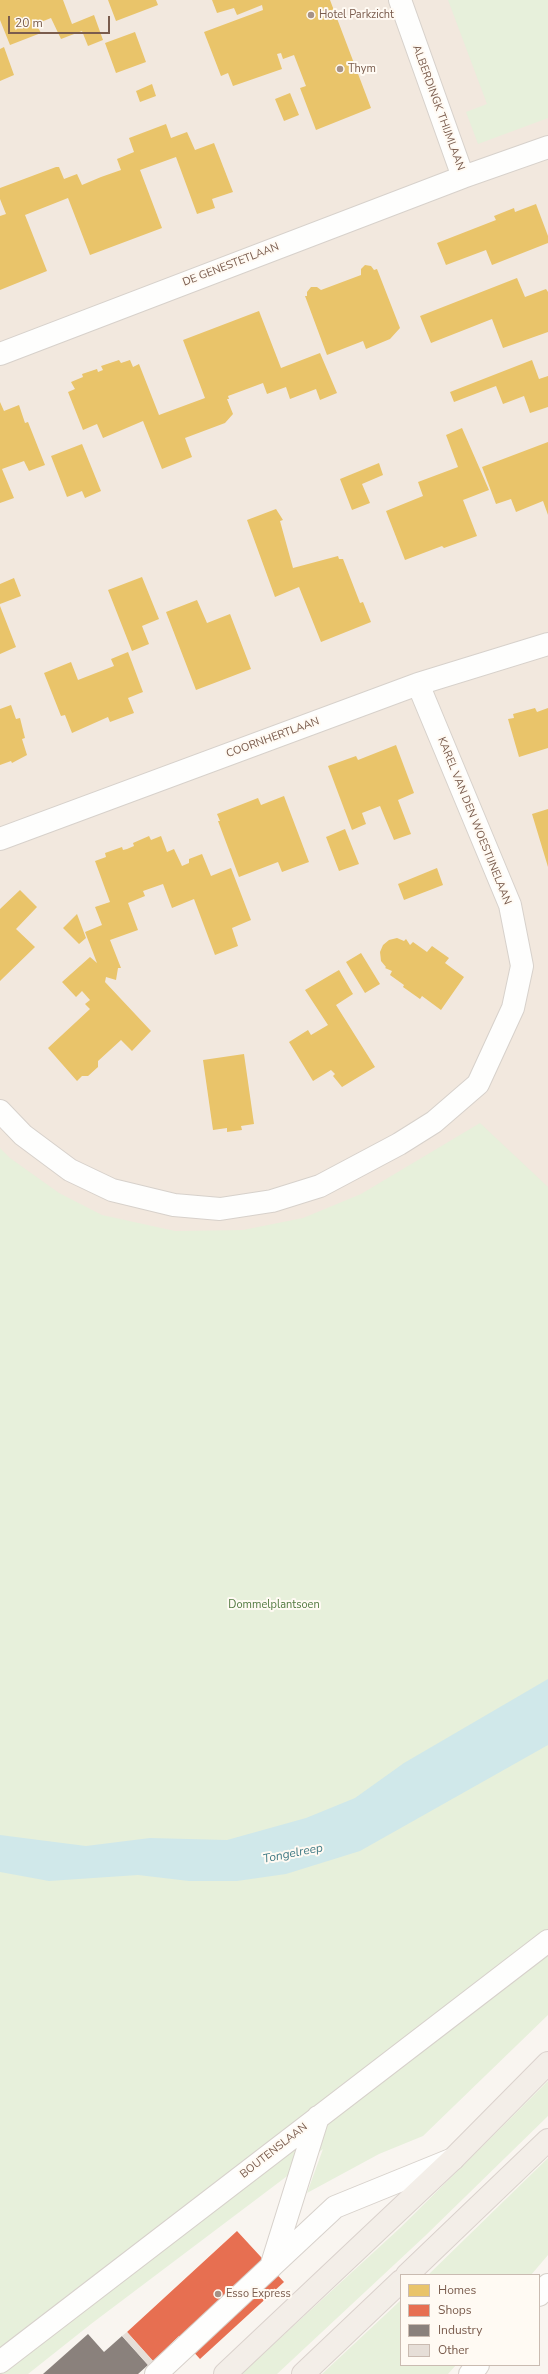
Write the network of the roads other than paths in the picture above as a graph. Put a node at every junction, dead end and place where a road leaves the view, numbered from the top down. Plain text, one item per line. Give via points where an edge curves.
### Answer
1 (400, 0) edge
2 (548, 147) edge
3 (463, 176) junction
4 (0, 354) edge
5 (548, 644) edge
6 (418, 684) junction
7 (0, 839) edge
8 (0, 1112) edge
9 (548, 1941) edge
10 (548, 2063) edge
11 (318, 2117) junction
12 (548, 2140) edge
13 (454, 2158) junction
14 (270, 2267) junction
15 (408, 2274) edge
16 (400, 2281) edge
17 (548, 2285) edge
18 (540, 2294) edge
19 (0, 2362) edge
20 (477, 2366) edge
21 (156, 2374) edge
22 (225, 2374) edge
23 (303, 2374) edge
24 (470, 2374) edge

1 - 3 street, ALBERDINGK THIJMLAAN
2 - 3 street, ALBERDINGK THIJMLAAN
3 - 4 street, DE GENESTETLAAN
5 - 6 street, COORNHERTLAAN
6 - 7 street, COORNHERTLAAN
6 - 8 street, KAREL VAN DEN WOESTIJNELAAN via 510,905 522,966 513,1008 478,1084 434,1122 399,1144 320,1186 272,1201 220,1209 174,1205 112,1190 70,1170 23,1135
9 - 11 street, BOUTENSLAAN
10 - 13 main road
11 - 14 street
11 - 19 street, BOUTENSLAAN
12 - 15 main road
13 - 14 street via 335,2207
13 - 22 main road
14 - 21 street
16 - 23 main road
17 - 18 street
20 - 24 street

